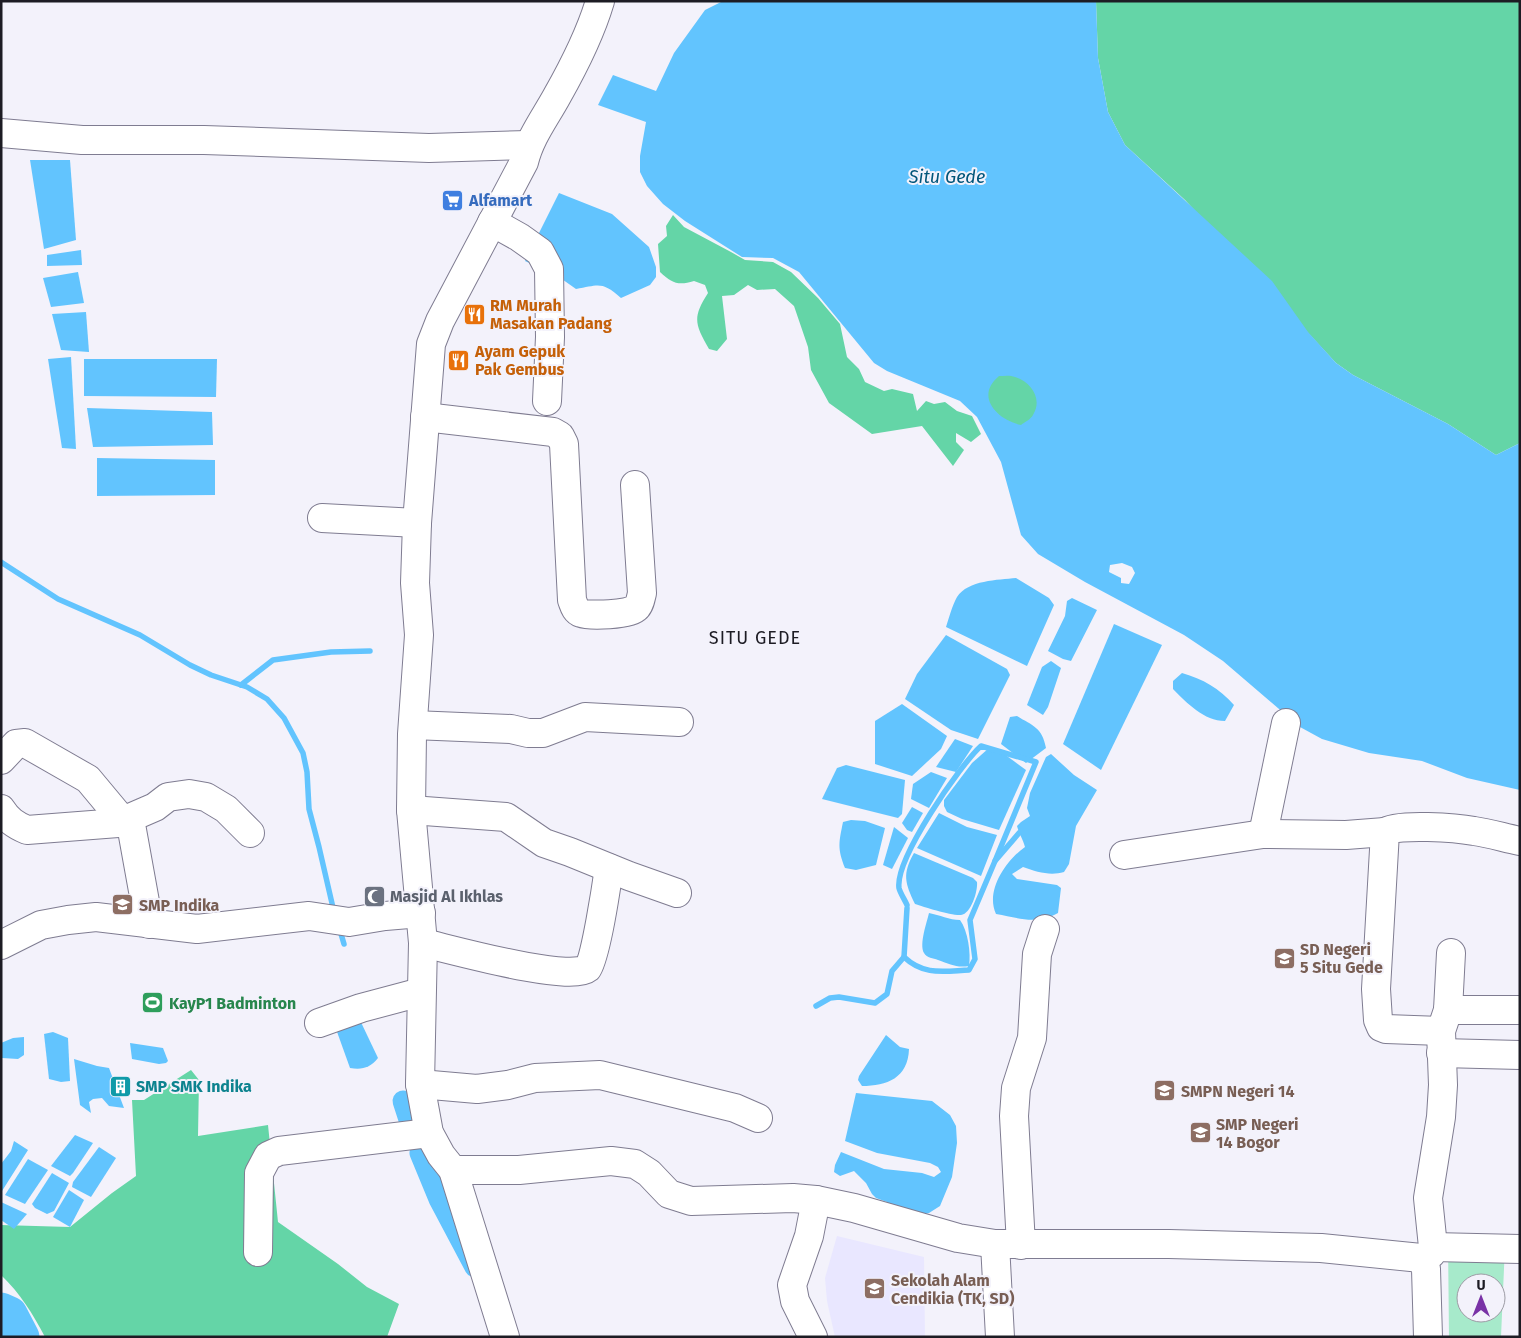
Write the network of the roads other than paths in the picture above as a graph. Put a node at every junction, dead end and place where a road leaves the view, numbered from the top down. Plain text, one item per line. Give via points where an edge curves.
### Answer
1 (600, 1) edge
2 (1, 133) edge
3 (528, 145) junction
4 (492, 222) junction
5 (547, 401) dead end
6 (425, 416) junction
7 (635, 485) dead end
8 (322, 518) dead end
9 (417, 523) junction
10 (679, 722) dead end
11 (1286, 723) dead end
12 (413, 725) junction
13 (4, 747) edge
14 (1, 809) edge
15 (411, 810) junction
16 (128, 825) junction
17 (1386, 832) junction
18 (250, 833) dead end
19 (1262, 834) junction
20 (1520, 841) edge
21 (1124, 856) dead end
22 (609, 868) junction
23 (677, 893) dead end
24 (421, 914) junction
25 (150, 924) junction
26 (1045, 929) dead end
27 (423, 944) junction
28 (1, 945) edge
29 (1451, 953) dead end
30 (421, 992) junction
31 (1520, 1010) edge
32 (319, 1023) dead end
33 (1443, 1031) junction
34 (1520, 1055) edge
35 (420, 1084) junction
36 (758, 1118) dead end
37 (429, 1133) junction
38 (453, 1170) junction
39 (816, 1200) junction
40 (1008, 1245) junction
41 (1520, 1248) edge
42 (258, 1252) dead end
43 (1427, 1252) junction
44 (505, 1337) edge
45 (813, 1337) edge
46 (1000, 1337) edge
47 (1428, 1337) edge

1 - 3 street via 585,42
2 - 3 street via 82,140 204,140 429,148
3 - 4 street via 524,162
4 - 5 street via 540,252 549,270
4 - 6 street via 431,344
6 - 7 street via 553,432 560,436 564,444 572,600 579,612 628,612 636,608 640,600
6 - 9 street
8 - 9 street
9 - 12 street via 415,583 419,635
10 - 12 street via 584,717 543,732
11 - 19 street
12 - 15 street
13 - 16 street via 25,743 88,780
14 - 16 street via 6,817 27,830
15 - 22 street via 506,817 544,843
15 - 24 street
16 - 18 street via 168,797 189,794 206,797 226,809
16 - 25 street
17 - 19 street
17 - 20 street via 1412,827 1447,828
17 - 33 street via 1376,990 1378,1020 1386,1029
19 - 21 street
22 - 23 street
22 - 27 street via 592,957 584,970 569,973 530,968
24 - 25 street via 337,920 309,916 197,929
24 - 27 street
25 - 28 street via 96,917 68,920 40,925
26 - 40 street via 1037,954 1032,1038 1016,1088
27 - 30 street
29 - 33 street
30 - 32 street
30 - 35 street
31 - 33 street
33 - 34 street
33 - 43 street via 1441,1117 1428,1198
35 - 36 street via 477,1089 535,1078 600,1075 734,1108
35 - 37 street
37 - 38 street
37 - 42 street via 279,1151 268,1156 259,1173
38 - 39 street via 519,1170 611,1161 635,1164 649,1173 669,1194 691,1201
38 - 44 street
39 - 40 street via 958,1238
39 - 45 street via 809,1236 792,1285 795,1301
40 - 43 street via 1169,1244
40 - 46 street
41 - 43 street
43 - 47 street

